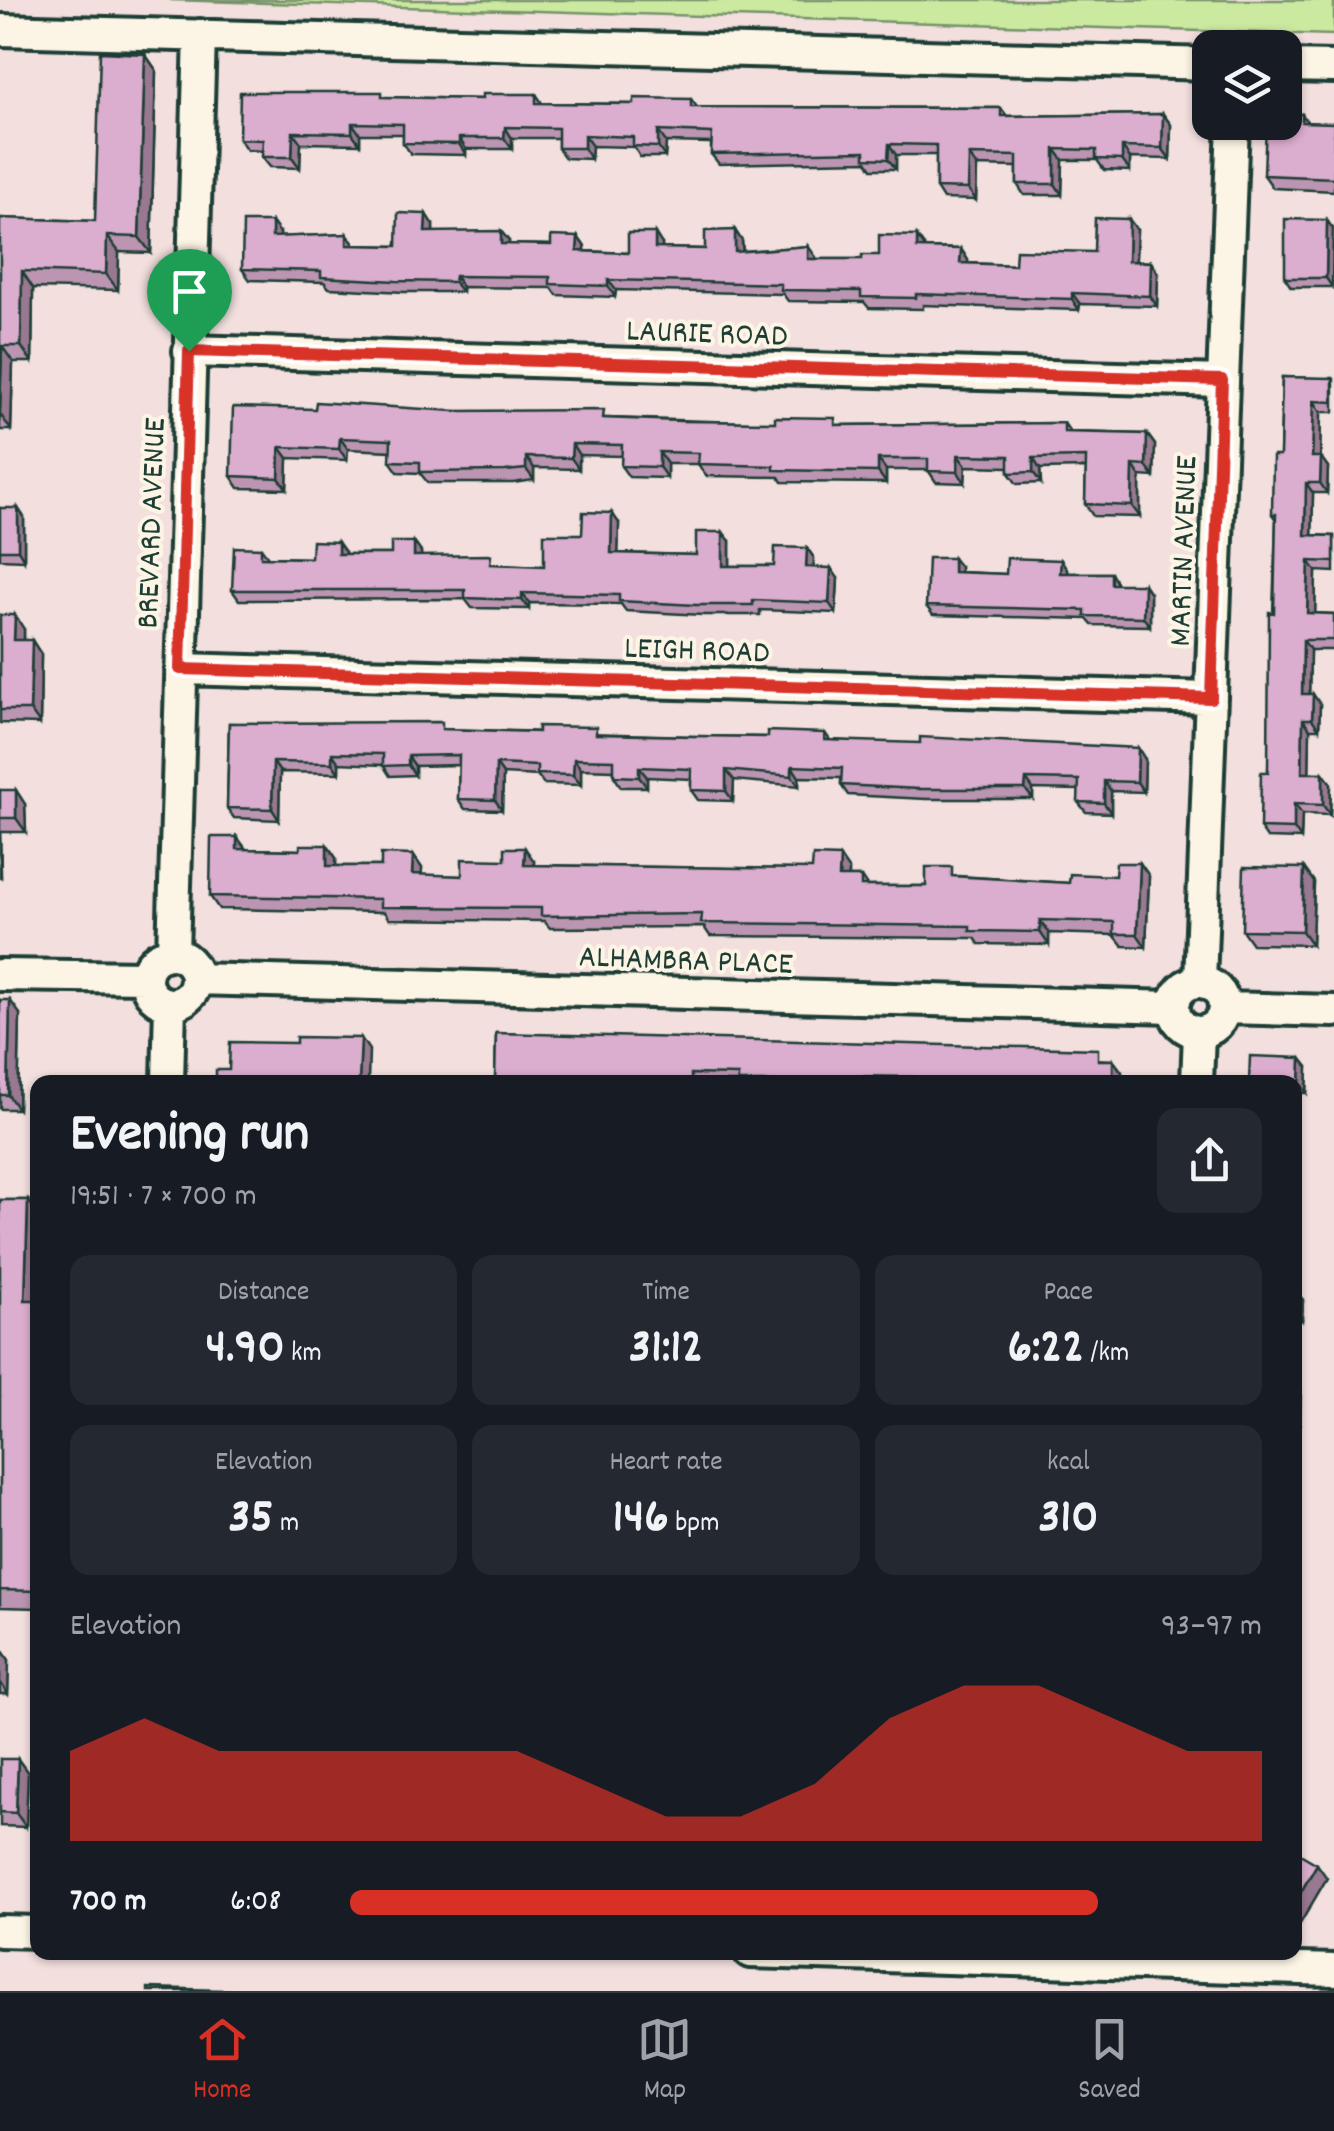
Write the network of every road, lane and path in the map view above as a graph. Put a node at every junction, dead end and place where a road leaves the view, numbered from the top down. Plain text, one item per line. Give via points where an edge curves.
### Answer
1 (0, 30) edge
2 (200, 35) junction
3 (1192, 63) edge
4 (1302, 66) edge
5 (1334, 67) edge
6 (1232, 140) edge
7 (189, 351) junction
8 (1222, 380) junction
9 (180, 669) junction
10 (1211, 698) junction
11 (173, 954) junction
12 (0, 975) edge
13 (145, 978) junction
14 (196, 979) junction
15 (1200, 982) junction
16 (170, 1004) junction
17 (1174, 1007) junction
18 (1225, 1008) junction
19 (1334, 1012) edge
20 (1199, 1032) junction
21 (168, 1075) edge
22 (1197, 1075) edge
23 (0, 1931) edge
24 (30, 1932) edge
25 (1196, 1960) edge
26 (1334, 1970) edge

1 - 2 street
2 - 3 street
2 - 7 street, BREVARD AVENUE
4 - 5 street
6 - 8 street, MARTIN AVENUE
7 - 8 street, LAURIE ROAD
7 - 9 street, BREVARD AVENUE
8 - 10 street, MARTIN AVENUE
9 - 10 street, LEIGH ROAD
9 - 11 street, BREVARD AVENUE
10 - 15 street, MARTIN AVENUE
11 - 13 street via 157,957
11 - 14 street via 187,959
12 - 13 street
13 - 16 street via 149,993
14 - 16 street via 185,1000
14 - 17 street, ALHAMBRA PLACE
15 - 17 street via 1182,989
15 - 18 street via 1216,987
16 - 21 street
17 - 20 street via 1184,1027
18 - 19 street
18 - 20 street via 1214,1028
20 - 22 street
23 - 24 street
25 - 26 street

